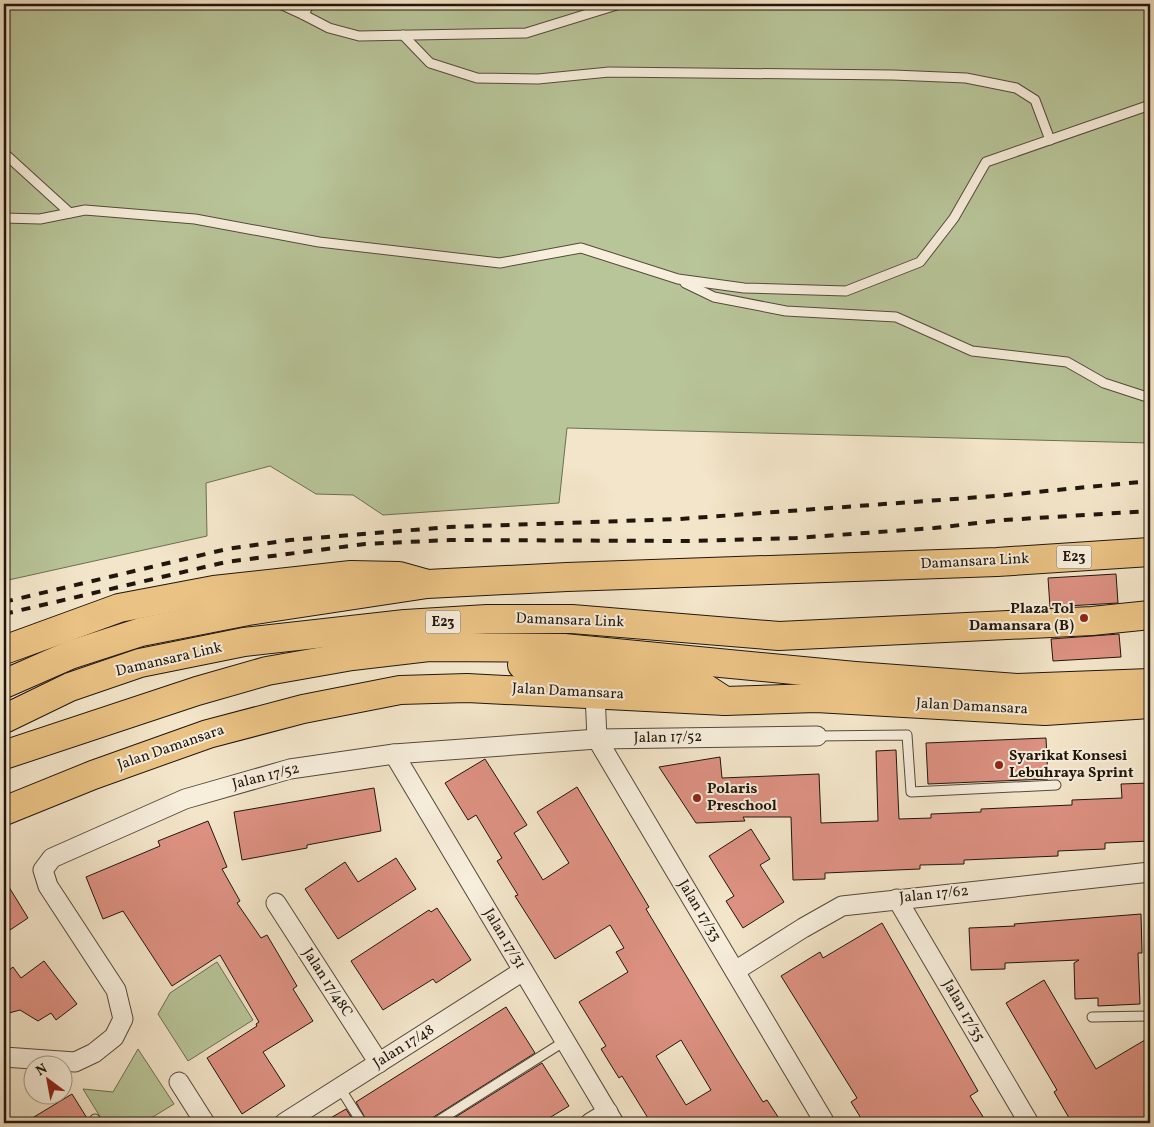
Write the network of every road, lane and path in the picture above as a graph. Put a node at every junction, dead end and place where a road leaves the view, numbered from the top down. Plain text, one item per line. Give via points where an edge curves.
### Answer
1 (280, 4) edge
2 (309, 4) edge
3 (620, 4) edge
4 (304, 15) junction
5 (403, 34) junction
6 (1150, 106) edge
7 (1050, 140) junction
8 (4, 153) edge
9 (70, 213) junction
10 (4, 218) edge
11 (678, 279) junction
12 (1150, 398) edge
13 (1150, 552) edge
14 (427, 584) junction
15 (1150, 614) edge
16 (474, 647) junction
17 (4, 650) edge
18 (1150, 683) edge
19 (4, 684) edge
20 (595, 693) junction
21 (725, 701) junction
22 (1150, 704) edge
23 (4, 719) edge
24 (817, 736) joint
25 (597, 739) junction
26 (394, 754) junction
27 (4, 755) edge
28 (1056, 785) dead end
29 (4, 811) edge
30 (1150, 872) edge
31 (897, 899) junction
32 (276, 903) dead end
33 (523, 971) junction
34 (735, 971) junction
35 (1150, 1016) edge
36 (1092, 1017) dead end
37 (565, 1041) junction
38 (4, 1057) edge
39 (379, 1063) junction
40 (180, 1082) dead end
41 (340, 1088) junction
42 (611, 1118) edge
43 (205, 1123) edge
44 (284, 1123) edge
45 (362, 1123) edge
46 (435, 1123) edge
47 (590, 1123) edge
48 (825, 1123) edge
49 (1029, 1123) edge

1 - 4 lane
2 - 4 lane
3 - 5 lane via 526,33
4 - 5 lane via 329,28 359,36
5 - 7 lane via 430,63 477,78 538,79 609,72 966,78 1016,88 1034,100
6 - 7 lane
7 - 11 lane via 986,162 954,218 920,262 846,291 744,288
8 - 9 lane
9 - 10 lane via 40,219
9 - 11 lane via 85,210 195,219 319,242 500,263 581,248
11 - 12 lane via 714,297 786,311 896,317 972,351 1067,362 1104,383
13 - 14 main road, Damansara Link / E23 via 997,562
14 - 17 main road via 399,576 351,575 214,590 119,608
14 - 19 main road, Damansara Link / E23 via 248,611 141,632 70,654
15 - 23 main road, Damansara Link / E23 via 1092,621 779,636 572,619 487,619 405,624 244,642 140,663 70,687
16 - 18 main road via 564,648 1017,688
16 - 21 main road via 497,664 699,684
16 - 27 main road via 429,647 352,656 268,672 197,691
20 - 21 main road, Jalan Damansara
20 - 25 street, Jalan 17/33
20 - 29 main road, Jalan Damansara via 467,688 400,690 303,709 208,734
21 - 22 main road, Jalan Damansara via 816,698 1045,711
24 - 25 street, Jalan 17/52
24 - 28 lane via 907,735 910,792
25 - 26 street, Jalan 17/52
25 - 34 street, Jalan 17/33
26 - 33 street, Jalan 17/31
26 - 38 street, Jalan 17/52 via 290,769 185,799 52,858 43,870 48,886 116,990 122,1019 114,1037 94,1053 75,1062
30 - 31 street, Jalan 17/62
31 - 34 street, Jalan 17/62 via 842,906
31 - 49 street, Jalan 17/35
32 - 39 street, Jalan 17/48C
33 - 37 street, Jalan 17/31
33 - 39 street, Jalan 17/48
34 - 48 street, Jalan 17/33
35 - 36 lane
37 - 42 street, Jalan 17/31
37 - 46 lane
39 - 41 street, Jalan 17/48
40 - 43 street
41 - 44 street, Jalan 17/48
41 - 45 lane
42 - 47 street

